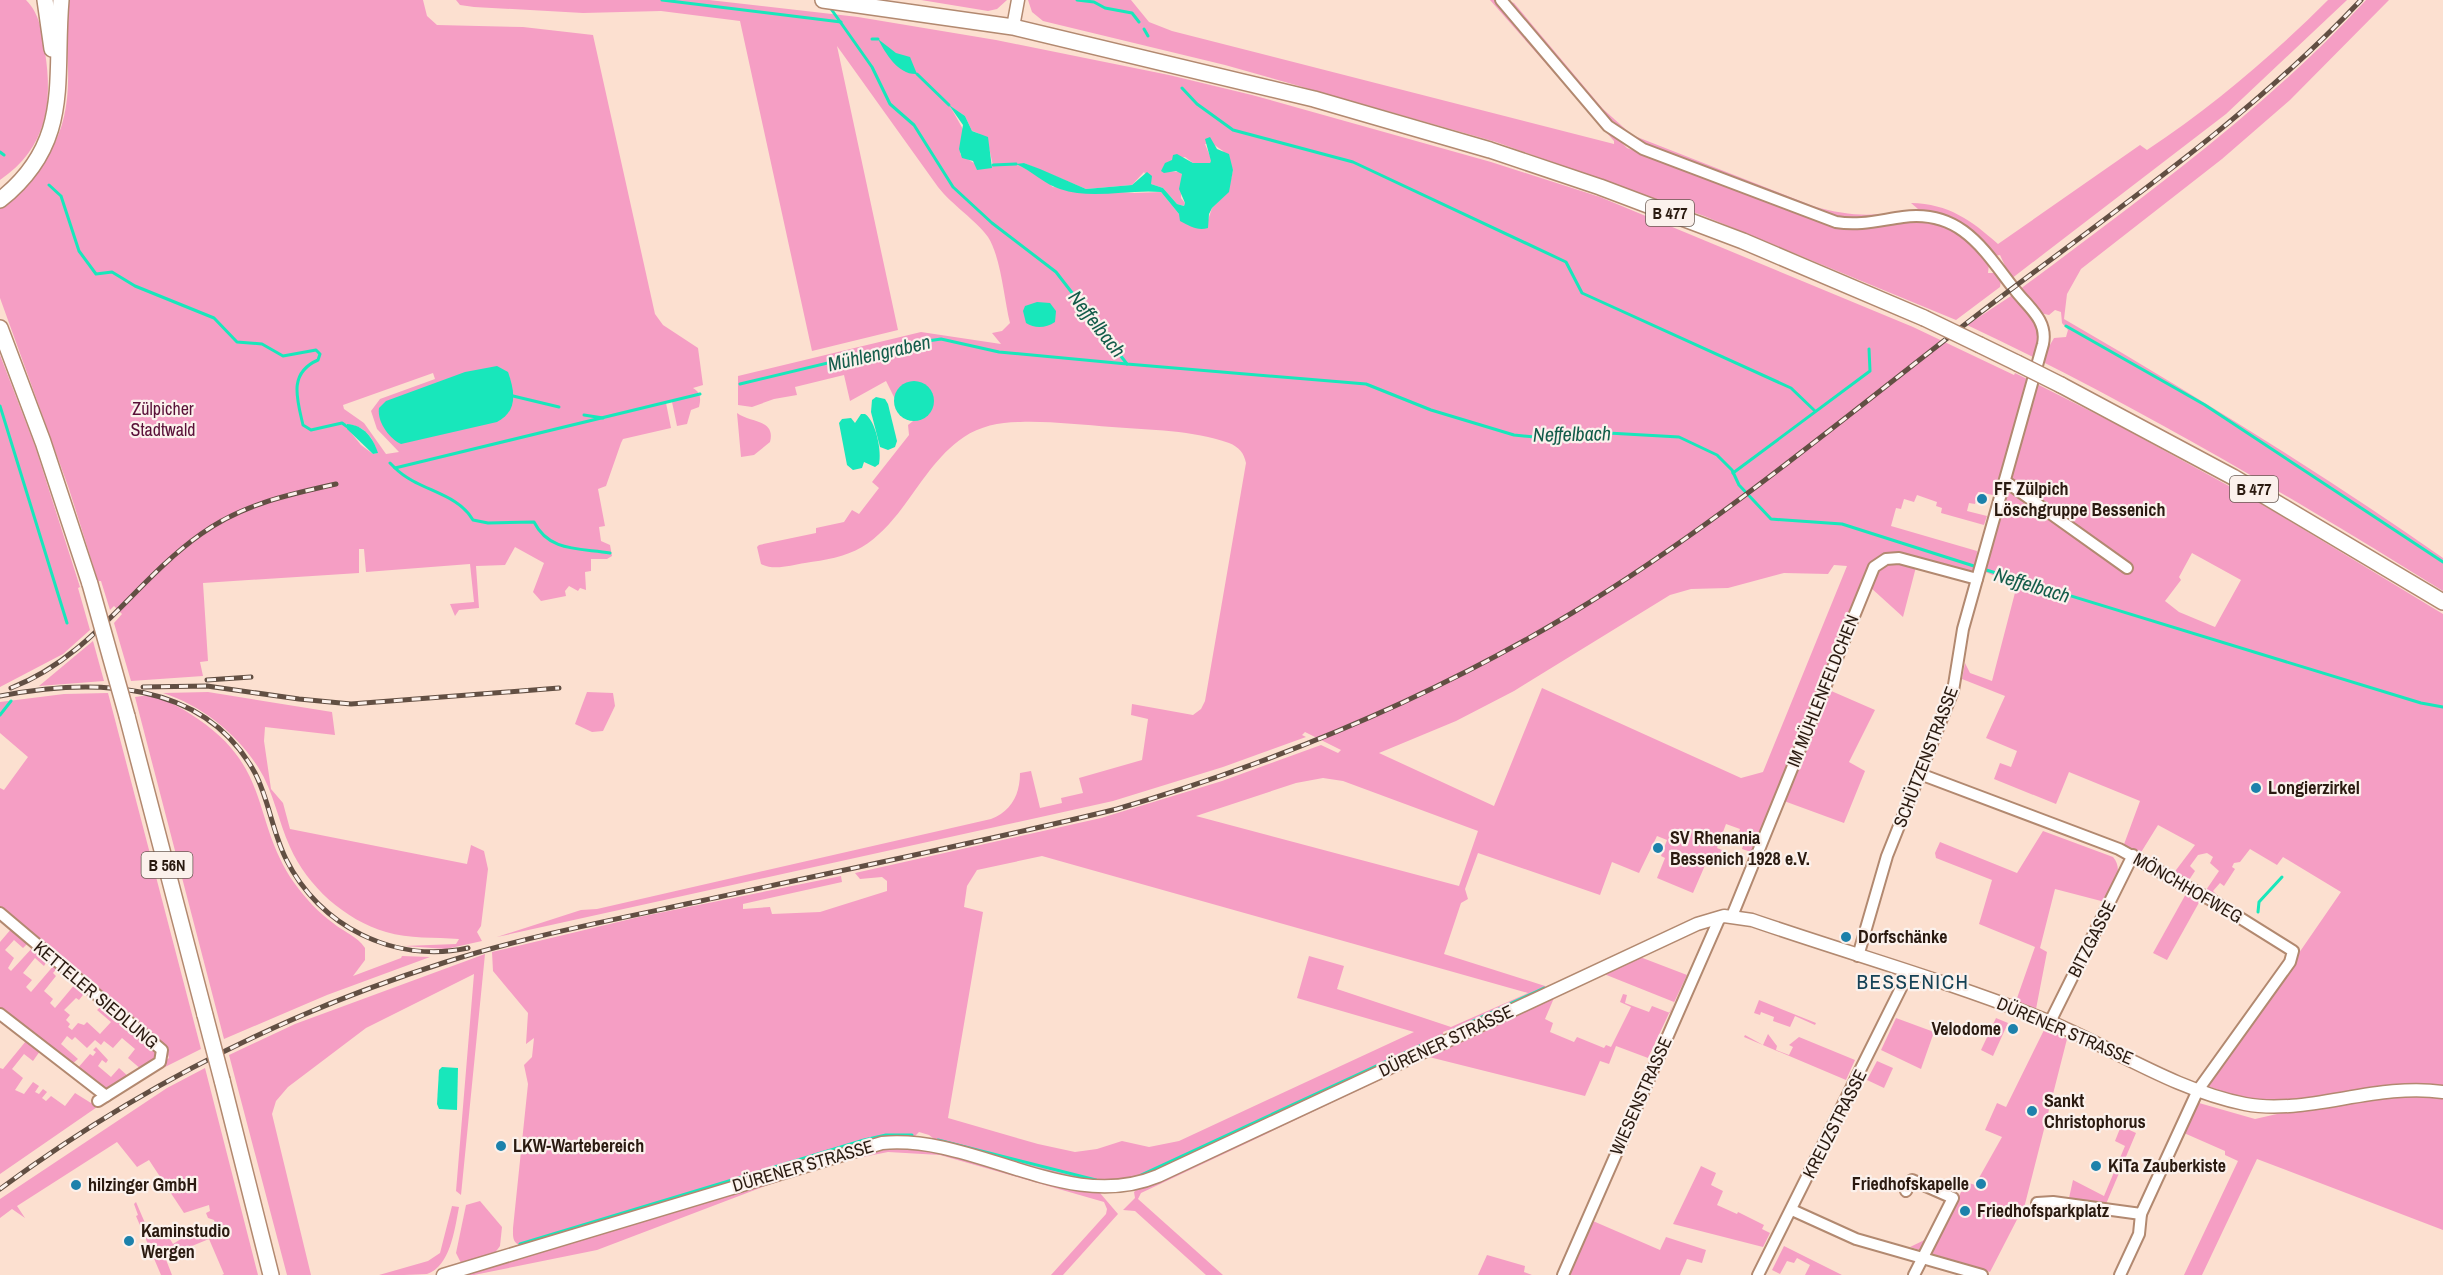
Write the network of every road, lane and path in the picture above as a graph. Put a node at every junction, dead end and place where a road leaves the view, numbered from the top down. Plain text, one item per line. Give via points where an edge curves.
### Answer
1 (36, 0) edge
2 (61, 0) edge
3 (823, 0) edge
4 (1018, 0) edge
5 (1501, 0) edge
6 (46, 8) edge
7 (1013, 27) junction
8 (59, 87) junction
9 (33, 163) junction
10 (0, 188) edge
11 (0, 200) edge
12 (0, 328) edge
13 (2005, 482) junction
14 (2127, 568) dead end
15 (1979, 571) junction
16 (2443, 602) edge
17 (1920, 774) junction
18 (2133, 855) junction
19 (0, 913) edge
20 (1726, 916) junction
21 (1858, 956) junction
22 (1909, 972) junction
23 (0, 1014) edge
24 (2050, 1022) junction
25 (2198, 1090) junction
26 (2443, 1092) edge
27 (1906, 1191) dead end
28 (2037, 1203) dead end
29 (1792, 1210) junction
30 (2141, 1214) junction
31 (1923, 1256) junction
32 (272, 1275) edge
33 (442, 1275) edge
34 (1563, 1275) edge
35 (1758, 1275) edge
36 (1914, 1275) edge
37 (1982, 1275) edge
38 (2120, 1275) edge

1 - 6 main road
2 - 8 main road
3 - 7 main road, B 477
4 - 7 street
5 - 13 street, SCHÜTZENSTRASSE via 1608,126 1643,149 1836,222 1862,224 1923,217 1969,234 2036,315 2044,333
6 - 8 main road
7 - 16 main road, B 477, bridge via 1314,99 1490,150 1722,233 1924,318 2061,385 2233,477
8 - 9 main road via 53,124
9 - 10 main road
9 - 11 main road
12 - 32 main road, B 56N, bridge via 90,584
13 - 14 street
13 - 15 street, SCHÜTZENSTRASSE
15 - 17 street, SCHÜTZENSTRASSE via 1963,629 1953,691
15 - 20 street, IM MÜHLENFELDCHEN via 1899,558 1886,559 1874,567
17 - 18 street, MÖNCHHOFWEG
17 - 21 street, SCHÜTZENSTRASSE via 1882,871
18 - 24 street, BITZGASSE
18 - 25 street, MÖNCHHOFWEG via 2292,951 2290,962
19 - 23 street, KETTELER SIEDLUNG via 162,1050 160,1062 102,1098
20 - 21 street, DÜRENER STRASSE
20 - 33 street, DÜRENER STRASSE via 1697,924 1130,1186 1086,1186 942,1148 882,1143
20 - 34 street, WIESENSTRASSE
21 - 22 street, DÜRENER STRASSE
22 - 24 street, DÜRENER STRASSE
22 - 29 street, KREUZSTRASSE
24 - 25 street, DÜRENER STRASSE
25 - 26 street, DÜRENER STRASSE via 2242,1103 2270,1106 2394,1090
25 - 30 street
27 - 31 street via 1912,1180 1953,1198
28 - 30 street
29 - 31 street via 1856,1239
29 - 35 street, KREUZSTRASSE
30 - 38 street via 2139,1234
31 - 36 street
31 - 37 street

